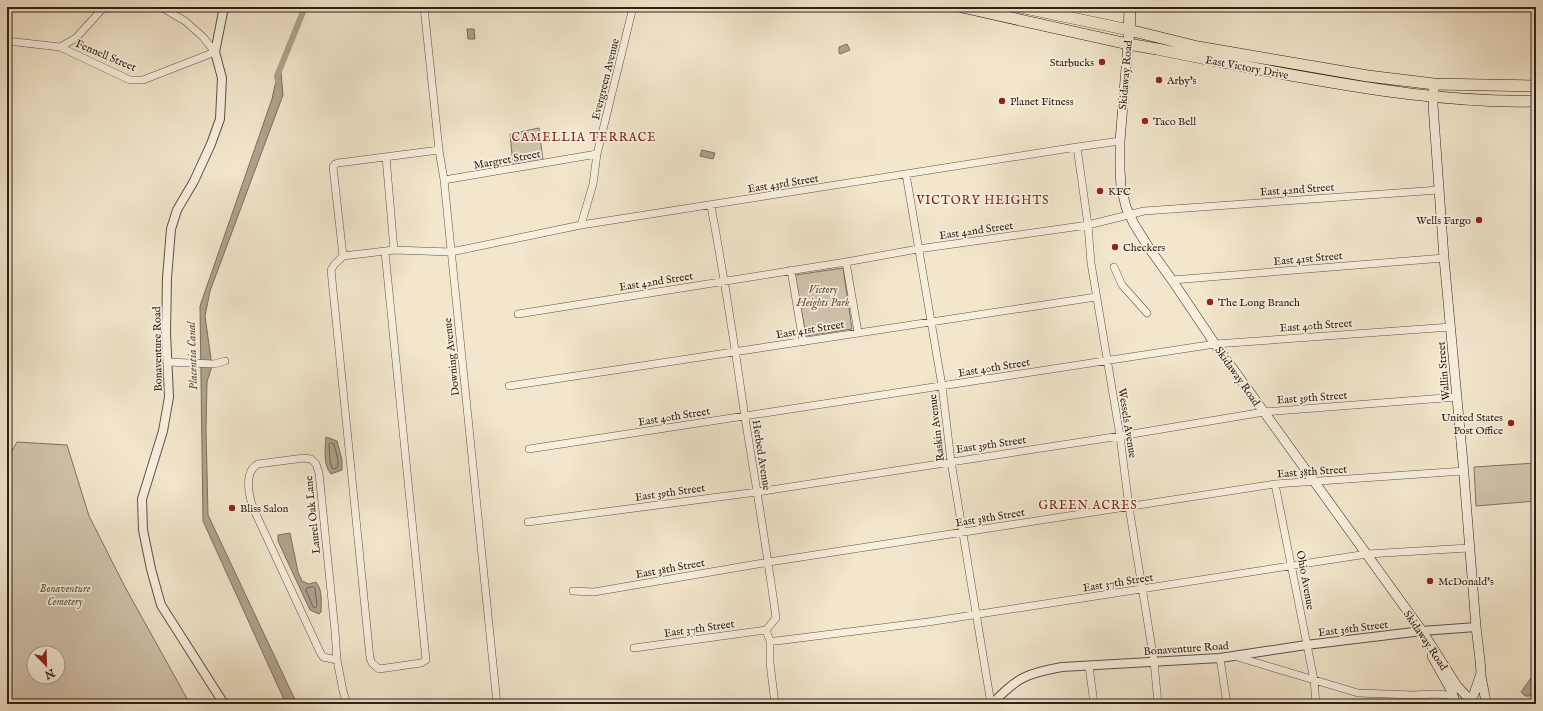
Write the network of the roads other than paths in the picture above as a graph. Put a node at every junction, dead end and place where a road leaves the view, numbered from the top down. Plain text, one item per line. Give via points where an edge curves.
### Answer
1 (104, 7) edge
2 (161, 7) edge
3 (224, 7) edge
4 (424, 7) edge
5 (634, 7) edge
6 (962, 7) edge
7 (1020, 7) edge
8 (1130, 7) edge
9 (1129, 30) junction
10 (7, 41) edge
11 (1128, 44) junction
12 (60, 47) junction
13 (216, 52) junction
14 (1434, 84) junction
15 (1536, 86) edge
16 (1433, 96) junction
17 (1536, 102) edge
18 (1120, 141) junction
19 (1076, 146) junction
20 (439, 150) junction
21 (597, 154) junction
22 (386, 157) junction
23 (906, 174) junction
24 (444, 180) junction
25 (1439, 190) junction
26 (711, 206) junction
27 (1130, 216) junction
28 (581, 225) junction
29 (1088, 225) junction
30 (918, 249) junction
31 (394, 250) junction
32 (385, 252) junction
33 (451, 252) junction
34 (343, 256) junction
35 (1444, 258) junction
36 (846, 262) junction
37 (1114, 267) dead end
38 (791, 270) junction
39 (1172, 280) junction
40 (725, 281) junction
41 (1096, 297) junction
42 (1146, 313) dead end
43 (518, 314) dead end
44 (930, 322) junction
45 (1451, 326) junction
46 (858, 332) junction
47 (803, 342) junction
48 (1215, 344) junction
49 (736, 352) junction
50 (1108, 360) junction
51 (167, 362) junction
52 (224, 362) dead end
53 (509, 386) dead end
54 (942, 386) junction
55 (1457, 397) junction
56 (1264, 412) junction
57 (745, 415) junction
58 (1120, 436) junction
59 (530, 449) dead end
60 (951, 461) junction
61 (1464, 471) junction
62 (1313, 481) junction
63 (1275, 484) junction
64 (757, 492) junction
65 (1129, 507) junction
66 (528, 522) dead end
67 (963, 532) junction
68 (1469, 548) junction
69 (1366, 554) junction
70 (769, 562) junction
71 (1292, 566) junction
72 (1142, 590) junction
73 (573, 591) dead end
74 (977, 615) junction
75 (1476, 627) junction
76 (766, 630) junction
77 (1422, 631) junction
78 (770, 640) junction
79 (1427, 640) junction
80 (1306, 645) junction
81 (634, 648) dead end
82 (1234, 656) junction
83 (1220, 658) junction
84 (337, 660) junction
85 (1154, 661) junction
86 (1089, 666) junction
87 (1481, 673) junction
88 (1314, 680) junction
89 (1445, 680) junction
90 (1435, 694) junction
91 (1455, 701) edge
92 (1470, 703) edge
93 (224, 704) edge
94 (347, 704) edge
95 (497, 704) edge
96 (775, 704) edge
97 (992, 704) edge
98 (1094, 704) edge
99 (1158, 704) edge
100 (1227, 704) edge
101 (1316, 704) edge
102 (1487, 704) edge

1 - 12 street via 76,38
2 - 13 street, Bonaventure Road via 185,20
3 - 13 street
4 - 20 street, Downing Avenue
5 - 21 street, Evergreen Avenue
6 - 11 main road, East Victory Drive
7 - 9 main road, East Victory Drive
8 - 9 main road, Skidaway Road
9 - 11 main road, Skidaway Road
9 - 14 main road, East Victory Drive via 1198,47 1368,76
10 - 12 street, Fennell Street
11 - 16 main road, East Victory Drive via 1350,86
11 - 18 main road, Skidaway Road
12 - 13 street, Fennell Street via 130,80 143,80
13 - 51 street, Bonaventure Road via 222,78 220,119 211,144 170,229
14 - 15 main road, East Victory Drive
14 - 16 main road, Wallin Street
16 - 17 main road, East Victory Drive
16 - 25 main road, Wallin Street
18 - 19 street, East 43rd Street
18 - 27 main road, Skidaway Road via 1121,187
19 - 23 street, East 43rd Street
19 - 29 street, Wessels Avenue
20 - 22 street
20 - 24 street, Downing Avenue
21 - 24 street, Margret Street
21 - 28 street, Evergreen Avenue via 593,184
22 - 31 street
22 - 34 street via 338,163 333,168
23 - 26 street, East 43rd Street
23 - 30 street, Raskin Avenue
24 - 33 street, Downing Avenue
25 - 27 street, East 42nd Street via 1152,210
25 - 35 main road, Wallin Street
26 - 28 street, East 43rd Street
26 - 40 street, Herbed Avenue
27 - 29 street, East 42nd Street
27 - 39 main road, Skidaway Road via 1140,235
28 - 33 street, East 43rd Street
29 - 30 street, East 42nd Street
29 - 41 street, Wessels Avenue
30 - 36 street, East 42nd Street
30 - 44 street, Raskin Avenue
31 - 32 street, East 43rd Street
31 - 33 street, East 43rd Street
32 - 34 street, East 43rd Street
32 - 34 street via 426,660 379,669 370,658 332,270
33 - 95 street, Downing Avenue
35 - 39 street, East 41st Street
35 - 45 main road, Wallin Street
36 - 38 street, East 42nd Street
36 - 46 street
37 - 42 street via 1122,285
38 - 40 street, East 42nd Street
38 - 47 street
39 - 48 main road, Skidaway Road
40 - 43 street, East 42nd Street
40 - 49 street, Herbed Avenue
41 - 44 street, East 41st Street
41 - 50 street, Wessels Avenue
44 - 46 street, East 41st Street
44 - 54 street, Raskin Avenue
45 - 48 street, East 40th Street
45 - 55 main road, Wallin Street
46 - 47 street, East 41st Street
47 - 49 street, East 41st Street
48 - 50 street, East 40th Street
48 - 56 main road, Skidaway Road
49 - 53 street, East 41st Street
49 - 57 street, Herbed Avenue
50 - 54 street, East 40th Street
50 - 58 street, Wessels Avenue
51 - 52 street
51 - 93 street, Bonaventure Road via 169,398 163,431 142,499 143,530 161,605
54 - 57 street, East 40th Street
54 - 60 street, Raskin Avenue
55 - 56 street, East 39th Street
55 - 61 main road, Wallin Street
56 - 58 street, East 39th Street
56 - 62 main road, Skidaway Road
57 - 59 street, East 40th Street
57 - 64 street, Herbed Avenue
58 - 60 street, East 39th Street
58 - 65 street, Wessels Avenue
60 - 64 street, East 39th Street
60 - 67 street, Raskin Avenue
61 - 62 street, East 38th Street
61 - 68 main road, Wallin Street
62 - 63 street, East 38th Street
62 - 69 main road, Skidaway Road
63 - 65 street, East 38th Street
63 - 71 street, Ohio Avenue
64 - 66 street, East 39th Street
64 - 70 street, Herbed Avenue
65 - 67 street, East 38th Street
65 - 72 street, Wessels Avenue
67 - 70 street, East 38th Street
67 - 74 street, Raskin Avenue
68 - 69 street, East 37th Street
68 - 75 main road, Wallin Street
69 - 71 street, East 37th Street
69 - 77 main road, Skidaway Road
70 - 73 street, East 38th Street via 594,592
70 - 76 street, Herbed Avenue via 776,618
71 - 72 street, East 37th Street
71 - 80 street, Ohio Avenue
72 - 74 street, East 37th Street
72 - 85 street, Wessels Avenue
74 - 78 street, East 37th Street via 805,638
74 - 97 street, Raskin Avenue
75 - 77 street, East 36th Street
75 - 87 main road, Wallin Street
76 - 78 street
76 - 81 street, East 37th Street
77 - 79 main road, Skidaway Road
77 - 80 street, East 36th Street
78 - 96 street
79 - 89 main road via 1428,648
79 - 92 main road, Skidaway Road
80 - 82 street, East 36th Street
80 - 88 street, Ohio Avenue
82 - 83 street, Bonaventure Road
82 - 88 street, Bonaventure Road
83 - 85 street, Bonaventure Road
83 - 100 street
84 - 84 street, Laurel Oak Lane via 323,657 320,652 250,501 250,474 252,467 258,464 304,458 311,459 316,464 323,506
84 - 94 street, Laurel Oak Lane
85 - 86 street, Bonaventure Road
85 - 99 street, Wessels Avenue
86 - 97 street, Bonaventure Road via 1062,667 1028,674 1006,689
86 - 98 street
87 - 92 main road, Wallin Street
87 - 102 main road
88 - 90 street, Bonaventure Road via 1358,693
88 - 101 street, Ohio Avenue
89 - 90 street via 1442,690
89 - 91 main road
90 - 91 street, Bonaventure Road via 1449,695

